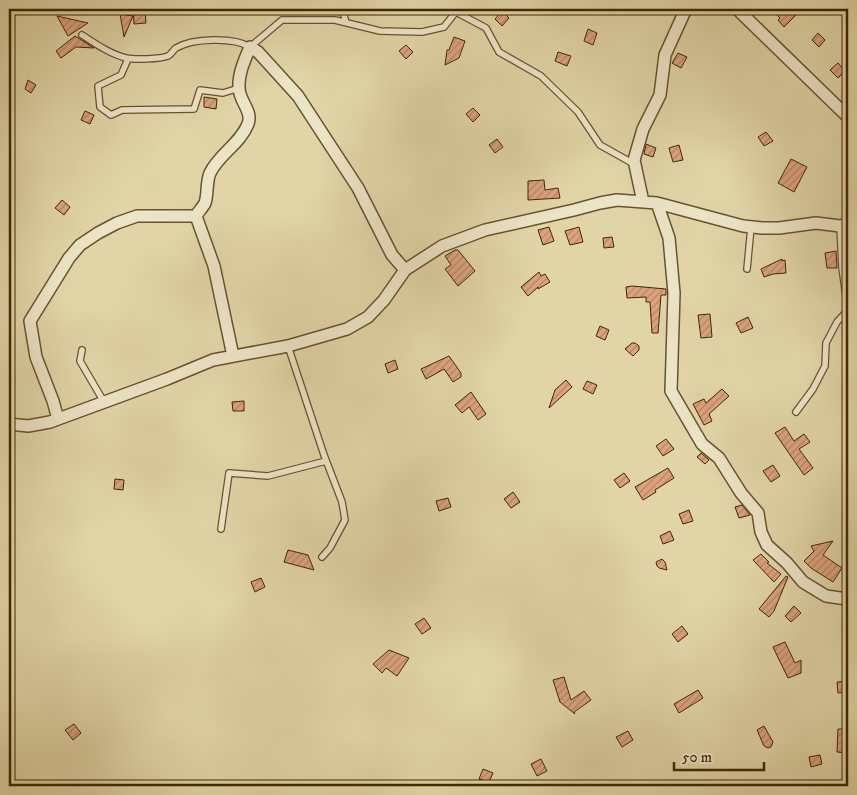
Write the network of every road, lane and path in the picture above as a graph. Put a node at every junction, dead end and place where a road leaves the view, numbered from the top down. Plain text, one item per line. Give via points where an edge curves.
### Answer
1 (342, 9) edge
2 (688, 9) edge
3 (737, 9) edge
4 (457, 10) edge
5 (346, 22) junction
6 (82, 35) dead end
7 (250, 48) junction
8 (128, 59) junction
9 (239, 88) junction
10 (848, 117) edge
11 (636, 165) junction
12 (643, 202) junction
13 (656, 203) junction
14 (196, 216) junction
15 (751, 227) junction
16 (846, 227) edge
17 (747, 269) dead end
18 (405, 270) junction
19 (848, 310) edge
20 (288, 346) junction
21 (82, 350) dead end
22 (233, 356) junction
23 (104, 402) junction
24 (796, 412) dead end
25 (58, 419) junction
26 (9, 424) edge
27 (326, 461) junction
28 (221, 529) dead end
29 (322, 556) dead end
30 (847, 599) dead end

1 - 5 lane
2 - 11 street via 665,55 660,95 643,129 634,160
3 - 10 street
4 - 5 lane via 444,27 422,32 380,31
4 - 11 lane via 486,28 500,52 541,76 578,112 600,144
5 - 7 lane via 282,20
6 - 8 lane
7 - 8 lane via 230,40 209,40 176,48 170,56
7 - 9 street via 244,60
7 - 18 street via 298,96 358,188 392,255
8 - 9 lane via 121,75 98,86 100,107 111,115 122,110 194,109 200,90 223,92
9 - 14 street via 241,100 248,110 248,123 210,174 205,202
11 - 12 street
12 - 13 street
12 - 18 street via 617,200 600,203 485,230 442,246
13 - 15 street
13 - 30 street via 669,238 674,293 671,391 702,444 718,458 758,513 767,545 803,582 826,596
14 - 22 street via 214,266
14 - 25 street via 137,216 98,233 80,245 69,258 30,321 36,358
15 - 16 street via 779,228 816,223
15 - 17 lane
16 - 19 lane via 842,268
18 - 20 street via 368,317 347,328
19 - 24 lane via 836,322 826,343 826,366
20 - 22 street
20 - 27 lane
21 - 23 lane via 80,361
22 - 23 street via 213,360
23 - 25 street
25 - 26 street via 28,426
27 - 28 lane via 268,476 229,472
27 - 29 lane via 342,502 345,520

